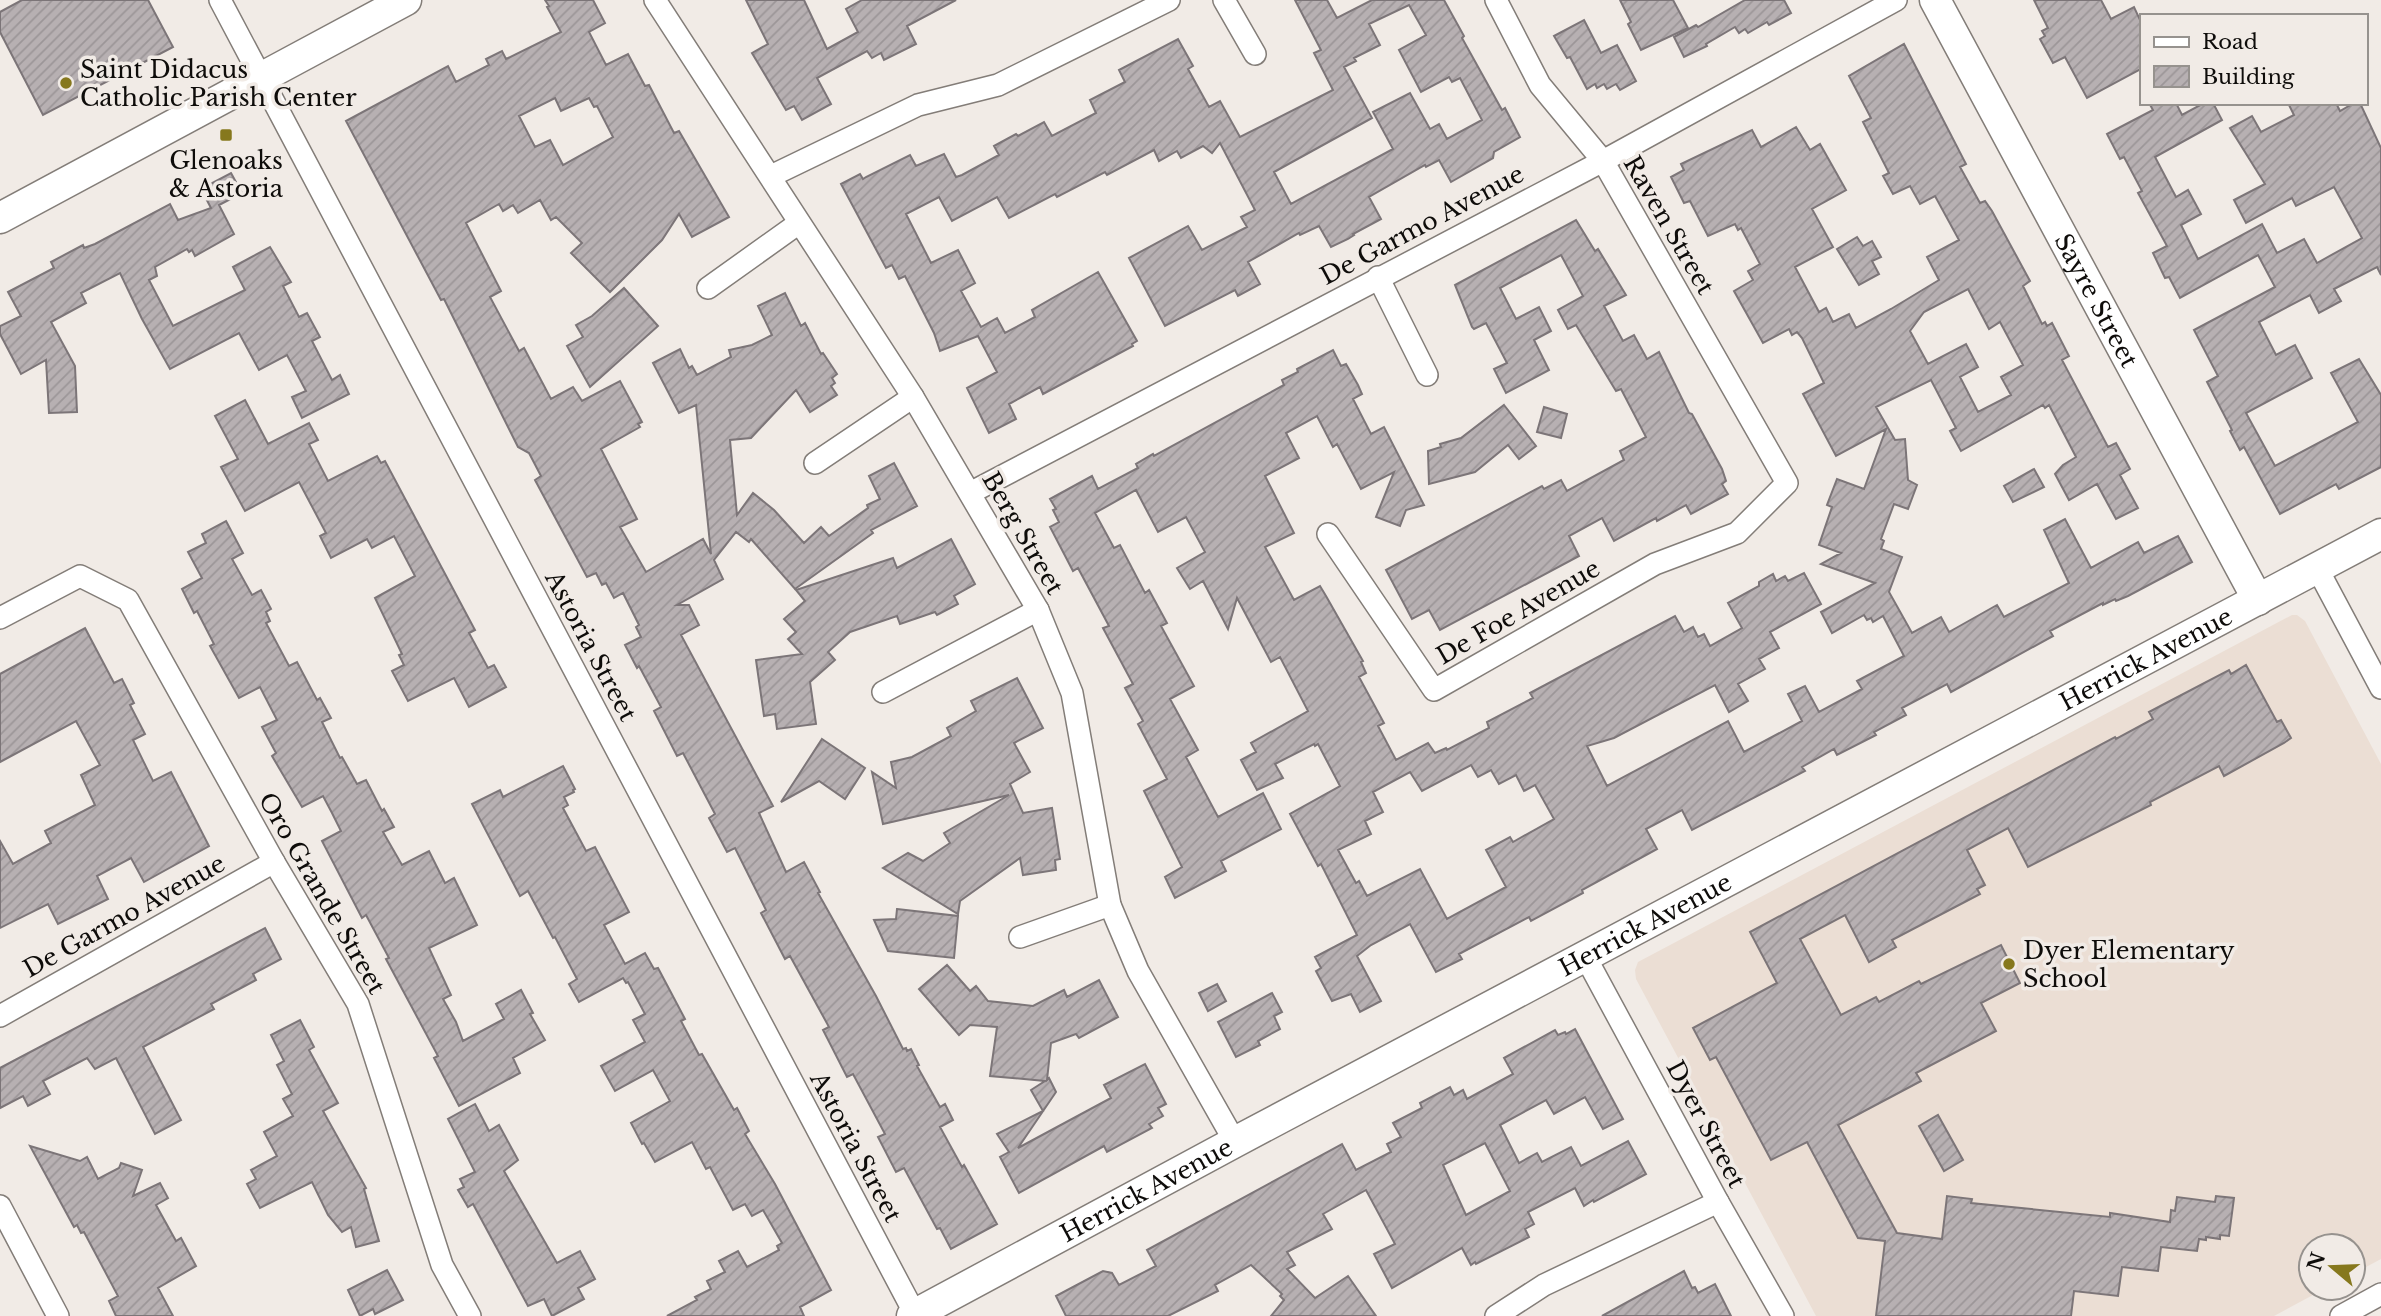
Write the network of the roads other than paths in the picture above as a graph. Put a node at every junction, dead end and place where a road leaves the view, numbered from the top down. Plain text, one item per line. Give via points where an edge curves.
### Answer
1 (220, 0) edge
2 (406, 0) edge
3 (655, 0) edge
4 (1168, 0) edge
5 (1224, 0) edge
6 (1496, 0) edge
7 (1896, 0) edge
8 (1935, 0) edge
9 (1255, 54) dead end
10 (262, 79) junction
11 (1603, 161) junction
12 (771, 176) junction
13 (0, 218) edge
14 (799, 223) junction
15 (1378, 277) junction
16 (708, 288) dead end
17 (1427, 375) dead end
18 (913, 397) junction
19 (815, 463) dead end
20 (1787, 483) joint
21 (970, 493) junction
22 (1328, 534) dead end
23 (2381, 534) edge
24 (2317, 568) junction
25 (2258, 600) junction
26 (1038, 610) junction
27 (0, 618) edge
28 (2381, 688) edge
29 (883, 692) dead end
30 (274, 862) junction
31 (1110, 905) junction
32 (1020, 937) dead end
33 (1585, 956) junction
34 (0, 1016) edge
35 (1235, 1142) junction
36 (1718, 1202) junction
37 (0, 1206) edge
38 (2381, 1294) edge
39 (914, 1315) edge
40 (58, 1316) edge
41 (470, 1316) edge
42 (1496, 1316) edge
43 (1783, 1316) edge
44 (2341, 1316) edge

1 - 10 street, Astoria Street
2 - 10 street
3 - 12 street, Berg Street
4 - 12 street via 998,85 918,104
5 - 9 street
6 - 11 street, Raven Street via 1540,85
7 - 11 street, De Garmo Avenue
8 - 25 street, Sayre Street
10 - 13 street
10 - 39 street, Astoria Street
11 - 15 street, De Garmo Avenue
11 - 20 street, Raven Street
12 - 14 street, Berg Street
14 - 16 street
14 - 18 street, Berg Street
15 - 17 street
15 - 21 street, De Garmo Avenue
18 - 19 street
18 - 21 street, Berg Street
20 - 22 street, De Foe Avenue via 1737,533 1655,564 1434,690
21 - 26 street, Berg Street
23 - 24 street, Herrick Avenue
24 - 25 street, Herrick Avenue
24 - 28 street
25 - 33 street, Herrick Avenue
26 - 29 street
26 - 31 street, Berg Street via 1072,693
27 - 30 street, Oro Grande Street via 80,576 128,600
30 - 34 street, De Garmo Avenue
30 - 41 street, Oro Grande Street via 358,1004 442,1265
31 - 32 street
31 - 35 street, Berg Street via 1138,971
33 - 35 street, Herrick Avenue
33 - 36 street, Dyer Street
35 - 39 street, Herrick Avenue
36 - 42 street via 1544,1285
36 - 43 street, Dyer Street
37 - 40 street
38 - 44 street

